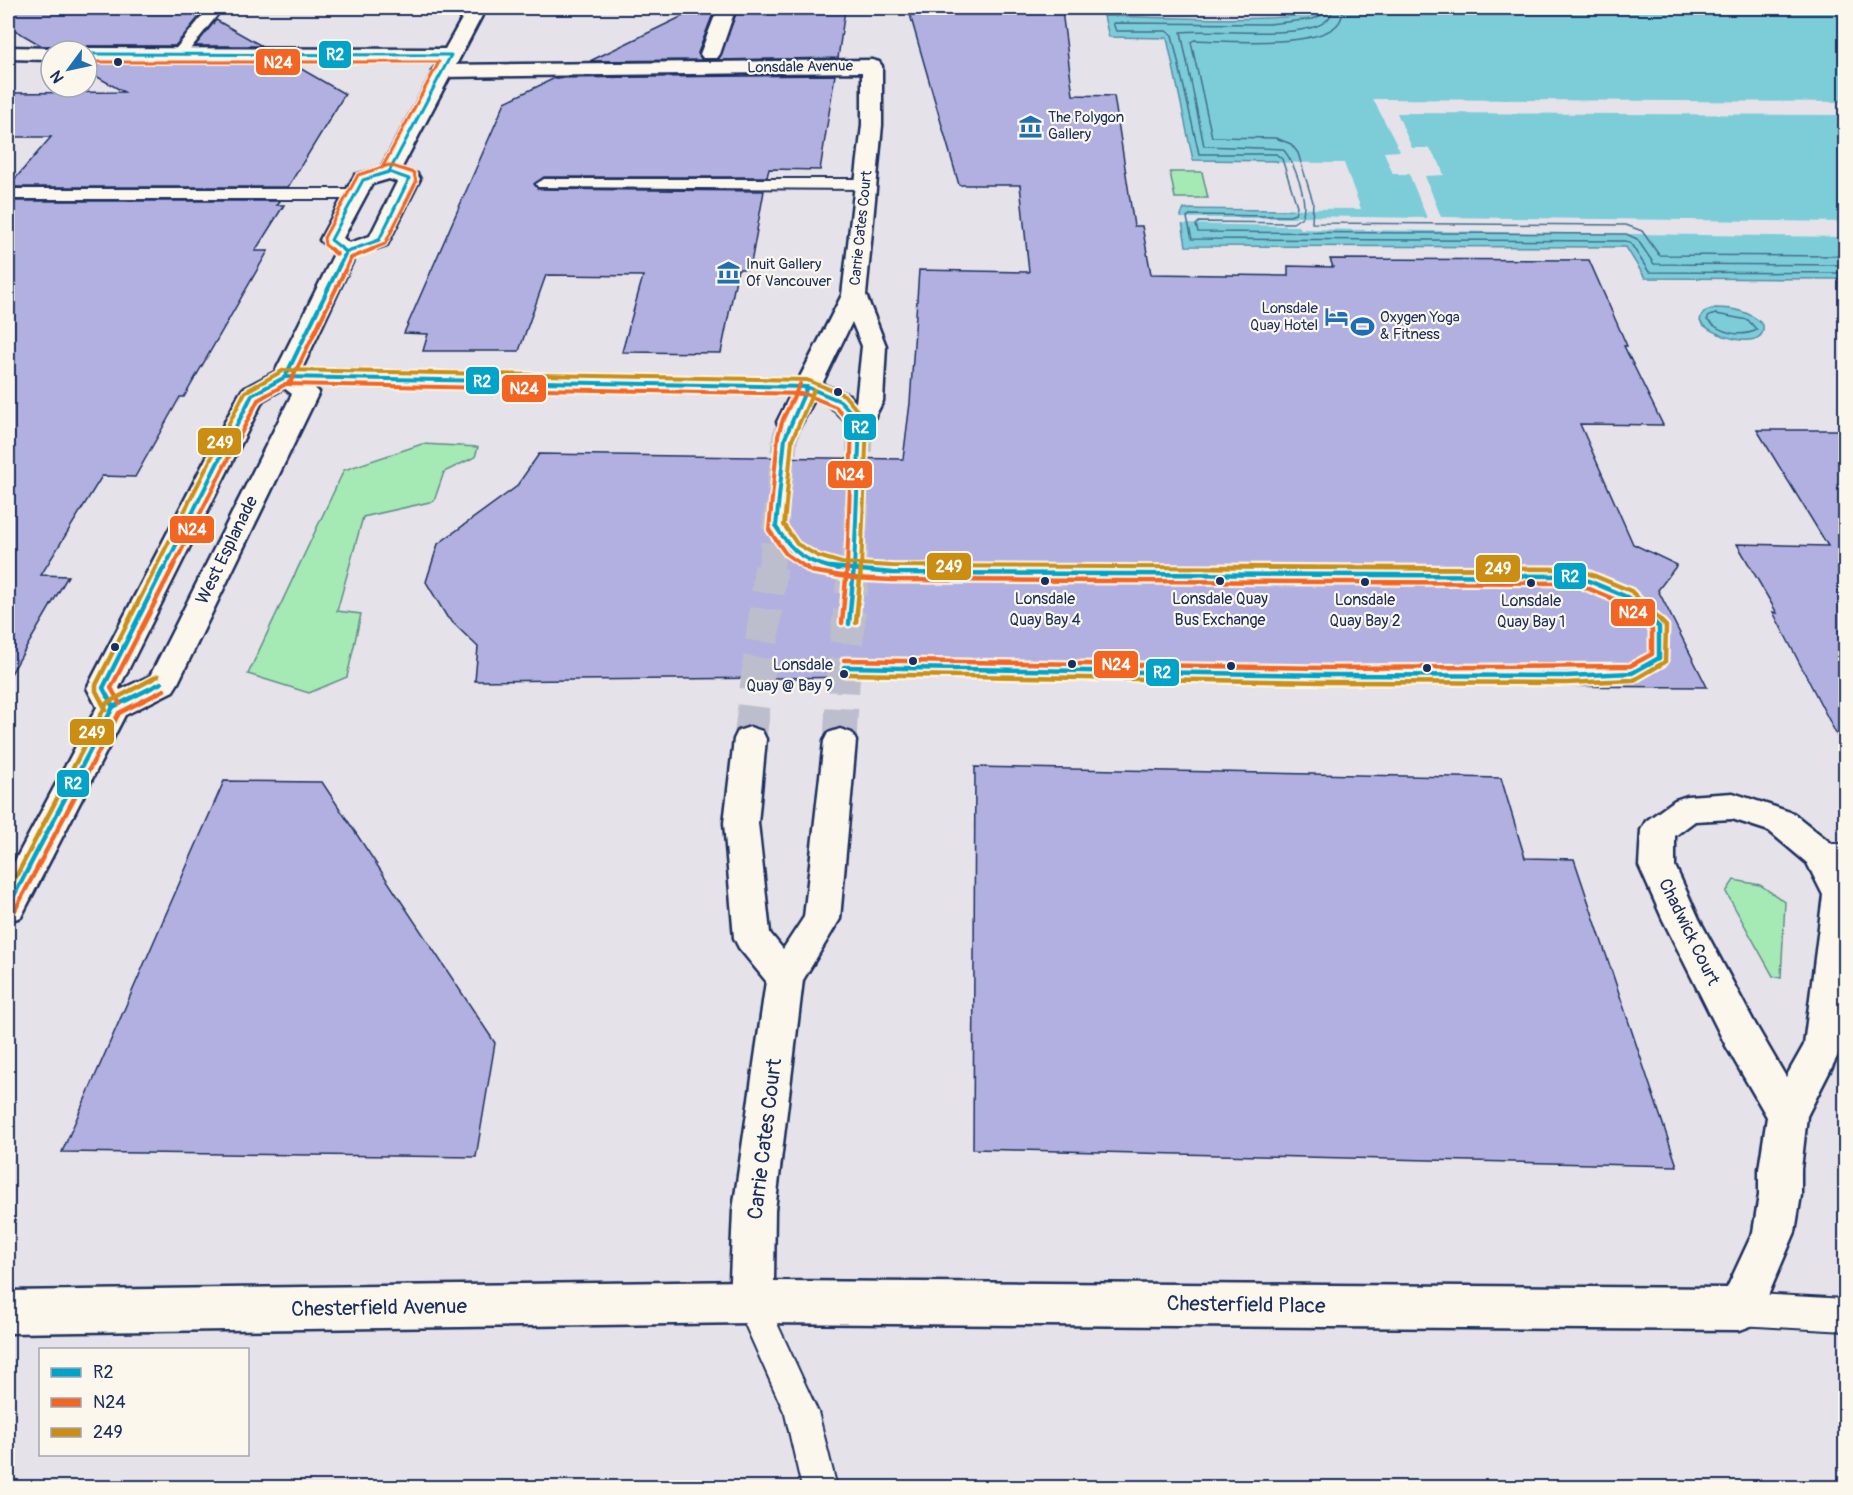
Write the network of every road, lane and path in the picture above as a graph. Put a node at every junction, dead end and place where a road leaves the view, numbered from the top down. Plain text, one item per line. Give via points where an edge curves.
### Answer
1 (216, 8) edge
2 (477, 8) edge
3 (724, 8) edge
4 (8, 53) edge
5 (39, 54) edge
6 (99, 54) edge
7 (710, 54) junction
8 (178, 55) junction
9 (446, 63) junction
10 (872, 66) junction
11 (8, 70) edge
12 (39, 70) edge
13 (99, 70) edge
14 (389, 172) junction
15 (544, 184) dead end
16 (867, 184) junction
17 (8, 194) edge
18 (356, 194) junction
19 (346, 252) junction
20 (854, 295) junction
21 (285, 377) junction
22 (807, 387) junction
23 (790, 422) tunnel mouth
24 (113, 707) junction
25 (750, 739) tunnel mouth
26 (840, 741) tunnel mouth
27 (1833, 854) edge
28 (8, 907) edge
29 (785, 977) junction
30 (1787, 1115) junction
31 (751, 1302) junction
32 (1740, 1309) junction
33 (8, 1312) edge
34 (1845, 1315) edge
35 (820, 1488) edge

1 - 8 lane
2 - 9 street
3 - 7 street
4 - 5 street
6 - 8 street, Lonsdale Avenue
7 - 9 street, Lonsdale Avenue
7 - 10 street, Lonsdale Avenue via 835,56
8 - 9 street, Lonsdale Avenue
9 - 10 street, Lonsdale Avenue
9 - 13 street, Lonsdale Avenue
9 - 14 street
10 - 16 street, Carrie Cates Court
11 - 12 street
14 - 18 street via 363,180
14 - 19 street via 409,179 379,240
15 - 16 lane
16 - 20 street, Carrie Cates Court
17 - 18 lane
18 - 19 street via 331,240
19 - 21 street
20 - 22 street, Carrie Cates Court
20 - 22 street via 874,346 870,401 860,422 840,401
21 - 22 street
21 - 24 street via 252,396 103,688
21 - 24 street, West Esplanade via 306,393 162,683
22 - 23 street, Carrie Cates Court
24 - 28 street
25 - 29 street via 741,823 752,938
26 - 29 street, Carrie Cates Court via 822,919
27 - 30 street, Chadwick Court via 1841,895 1823,1047
27 - 30 street, Chadwick Court via 1781,822 1733,806 1687,809 1658,831 1657,866 1661,877 1740,1034
29 - 31 street, Carrie Cates Court via 754,1210
30 - 32 street, Chadwick Court via 1774,1232
31 - 32 street, Chesterfield Place
31 - 33 street, Chesterfield Avenue
31 - 35 lane via 801,1412
32 - 34 lane

